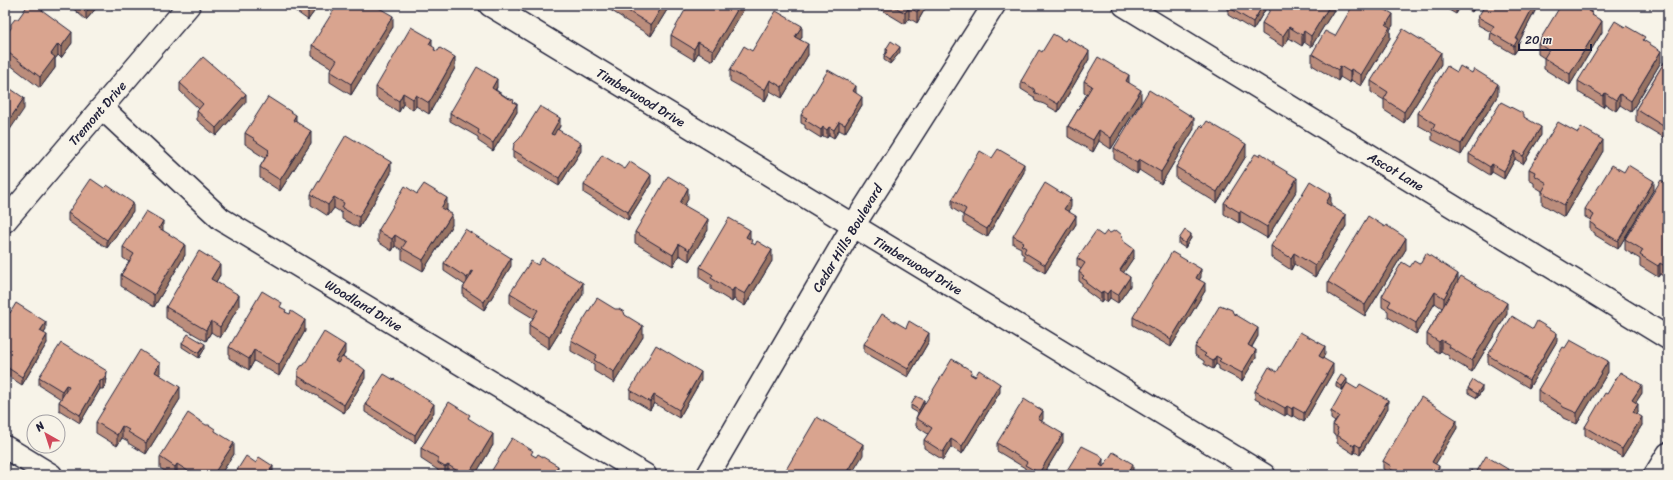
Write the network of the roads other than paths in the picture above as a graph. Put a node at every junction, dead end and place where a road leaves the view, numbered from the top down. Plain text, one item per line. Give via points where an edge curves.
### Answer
1 (189, 5) edge
2 (490, 5) edge
3 (994, 5) edge
4 (1124, 5) edge
5 (102, 108) junction
6 (5, 221) edge
7 (853, 226) junction
8 (1668, 338) edge
9 (5, 447) edge
10 (1668, 454) edge
11 (51, 475) edge
12 (645, 475) edge
13 (708, 475) edge
14 (1264, 475) edge
15 (1655, 475) edge

1 - 5 street, Tremont Drive
2 - 7 street, Timberwood Drive
3 - 7 street, Cedar Hills Boulevard
4 - 8 street, Ascot Lane
5 - 6 street, Tremont Drive
5 - 12 street, Woodland Drive via 222,219
7 - 13 street, Cedar Hills Boulevard
7 - 14 street, Timberwood Drive
9 - 11 street
10 - 15 street

